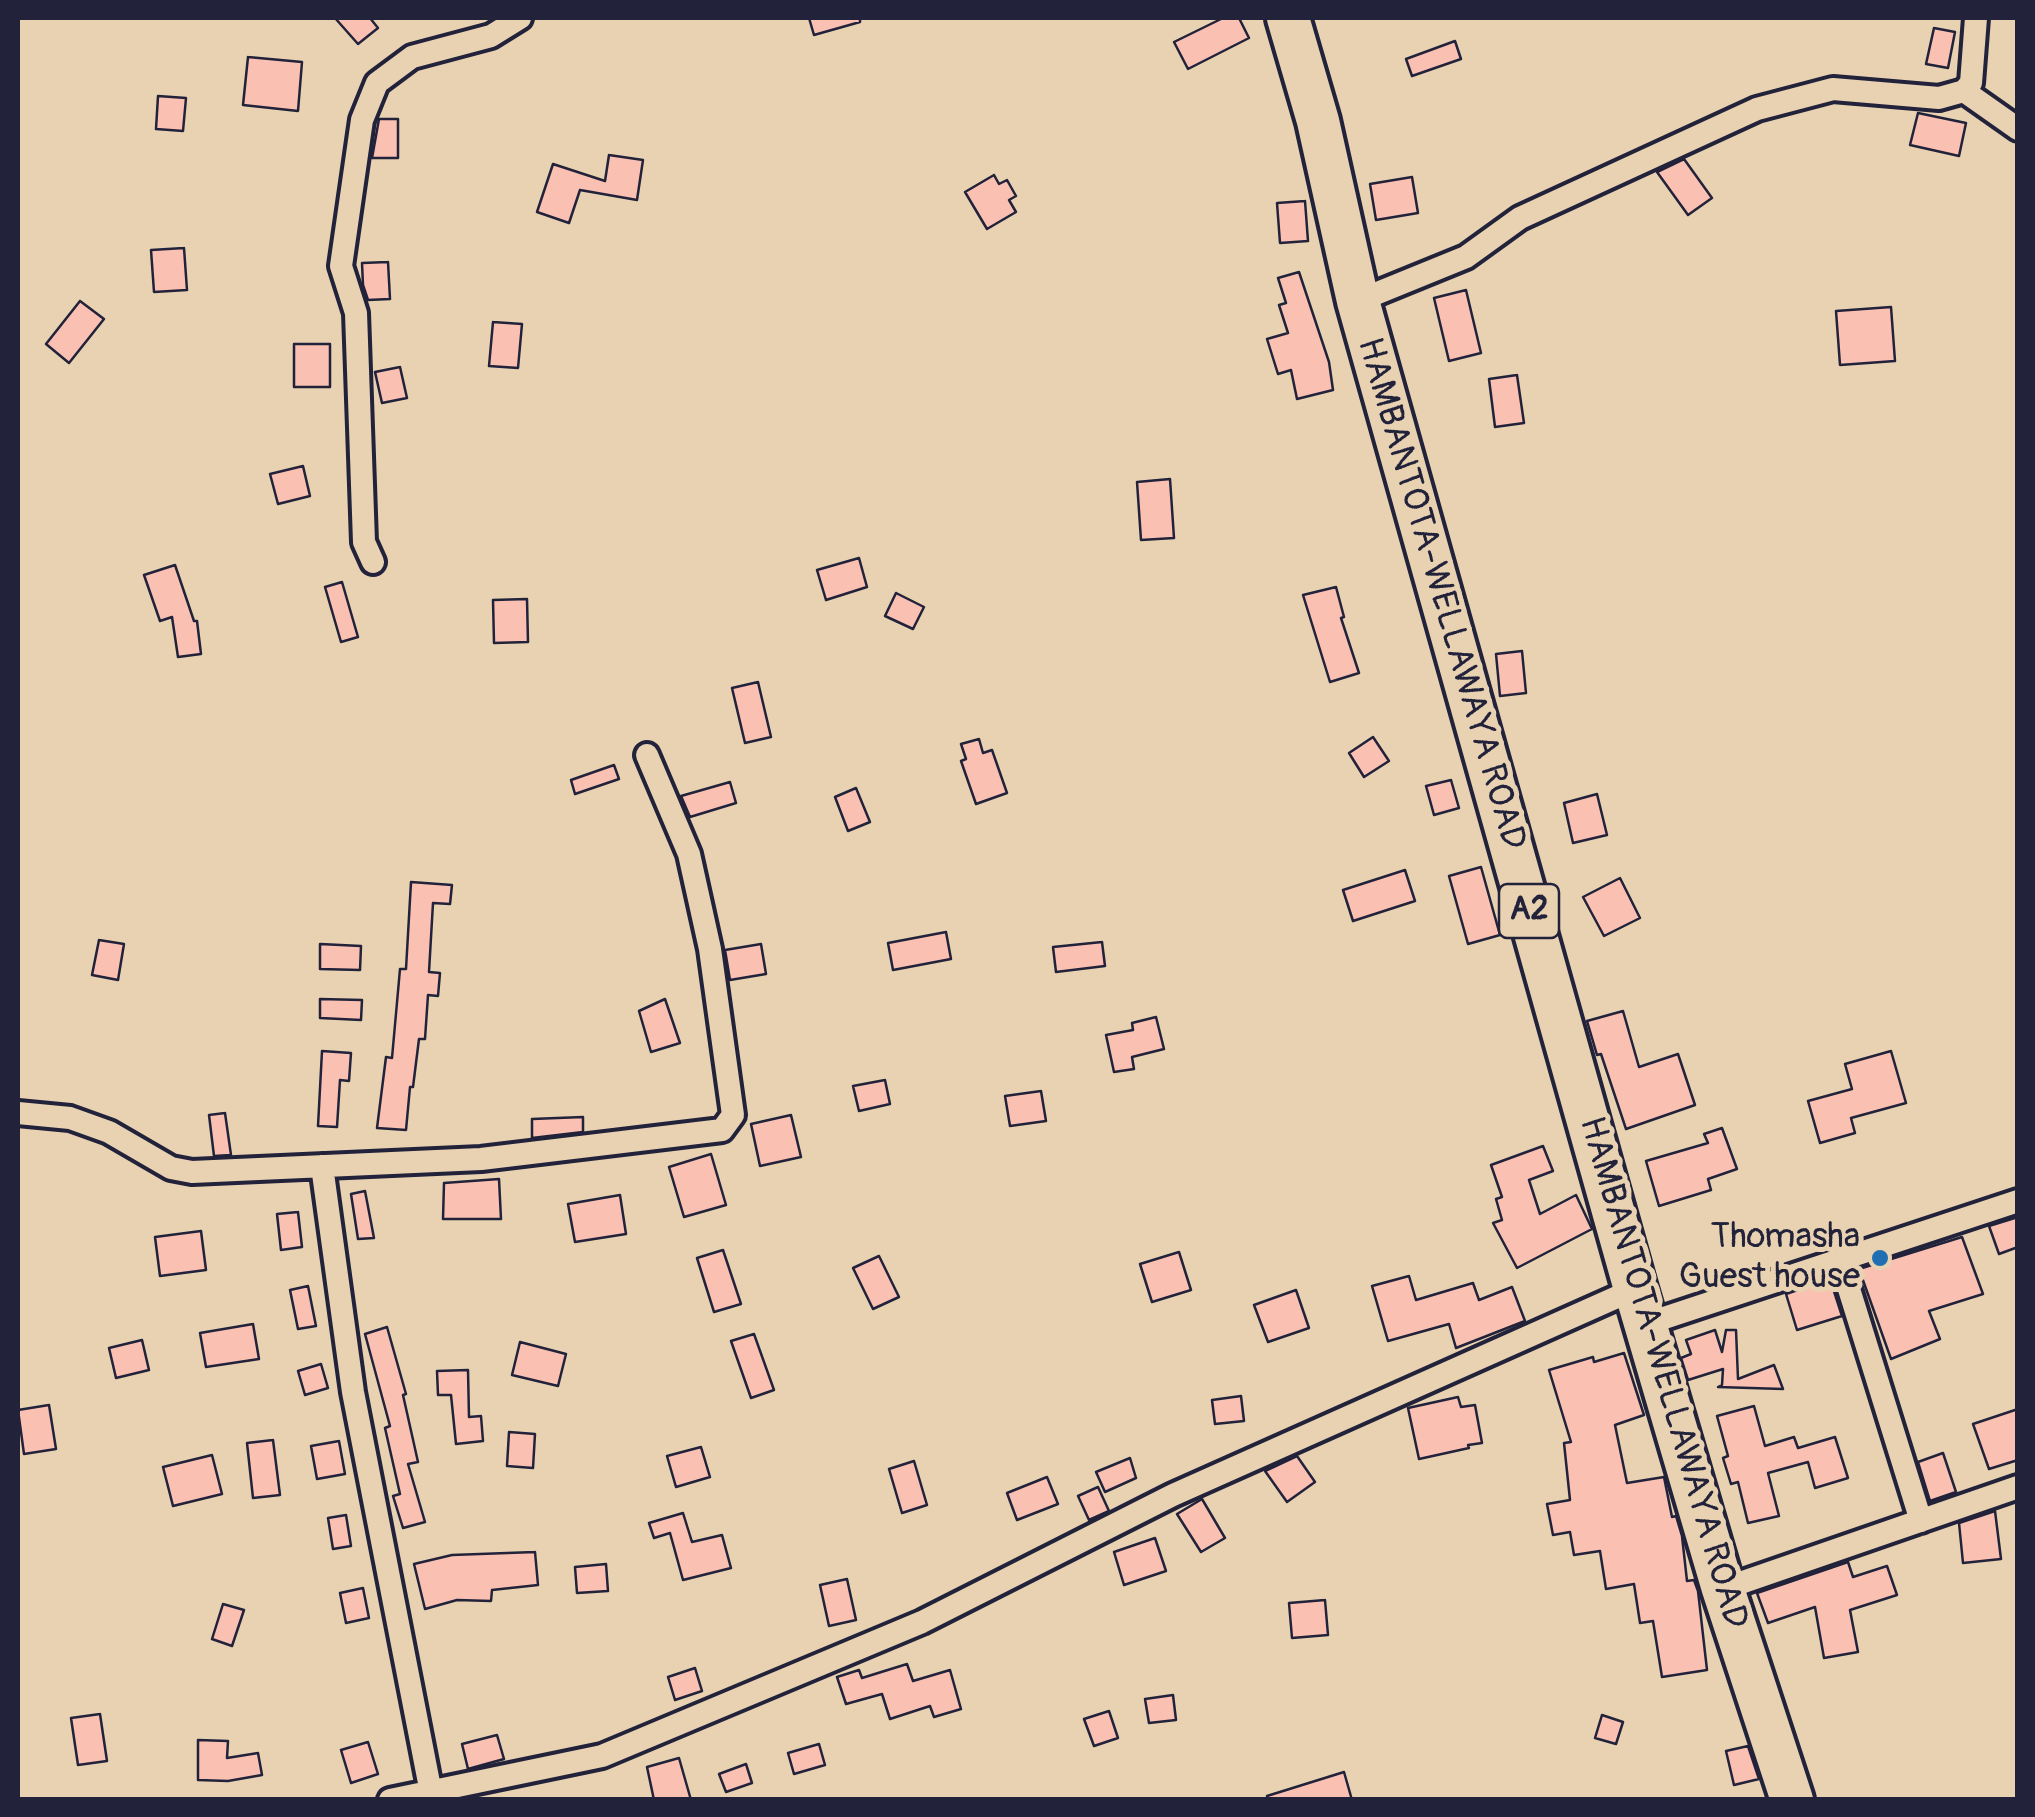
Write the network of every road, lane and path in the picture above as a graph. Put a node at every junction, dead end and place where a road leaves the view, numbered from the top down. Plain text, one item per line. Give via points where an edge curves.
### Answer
1 (520, 18) edge
2 (1288, 18) edge
3 (1976, 18) edge
4 (1964, 91) junction
5 (2018, 129) edge
6 (1358, 301) junction
7 (373, 562) dead end
8 (647, 755) dead end
9 (18, 1113) edge
10 (322, 1166) junction
11 (2018, 1201) edge
12 (1840, 1260) junction
13 (1641, 1306) junction
14 (2018, 1487) edge
15 (1921, 1521) junction
16 (1724, 1589) junction
17 (431, 1793) junction
18 (390, 1800) edge
19 (1792, 1800) edge

1 - 7 street via 491,36 412,57 377,83 362,120 341,266 356,313 364,542
2 - 6 highway, HAMBANTOTA-WELLAWAYA ROAD / A2
3 - 4 street via 1971,84
4 - 5 street
4 - 6 street via 1940,98 1833,89 1757,108 1520,218 1466,257
6 - 13 highway, HAMBANTOTA-WELLAWAYA ROAD / A2
8 - 10 street via 689,854 710,949 733,1115 722,1130 481,1158
9 - 10 street via 70,1118 110,1132 170,1168 192,1172
10 - 17 street via 352,1392
11 - 12 street
12 - 13 street
12 - 15 street
13 - 16 highway, HAMBANTOTA-WELLAWAYA ROAD / A2
13 - 17 street via 1173,1495 922,1622 602,1756
14 - 15 street
15 - 16 street
16 - 19 highway, HAMBANTOTA-WELLAWAYA ROAD / A2
17 - 18 street

